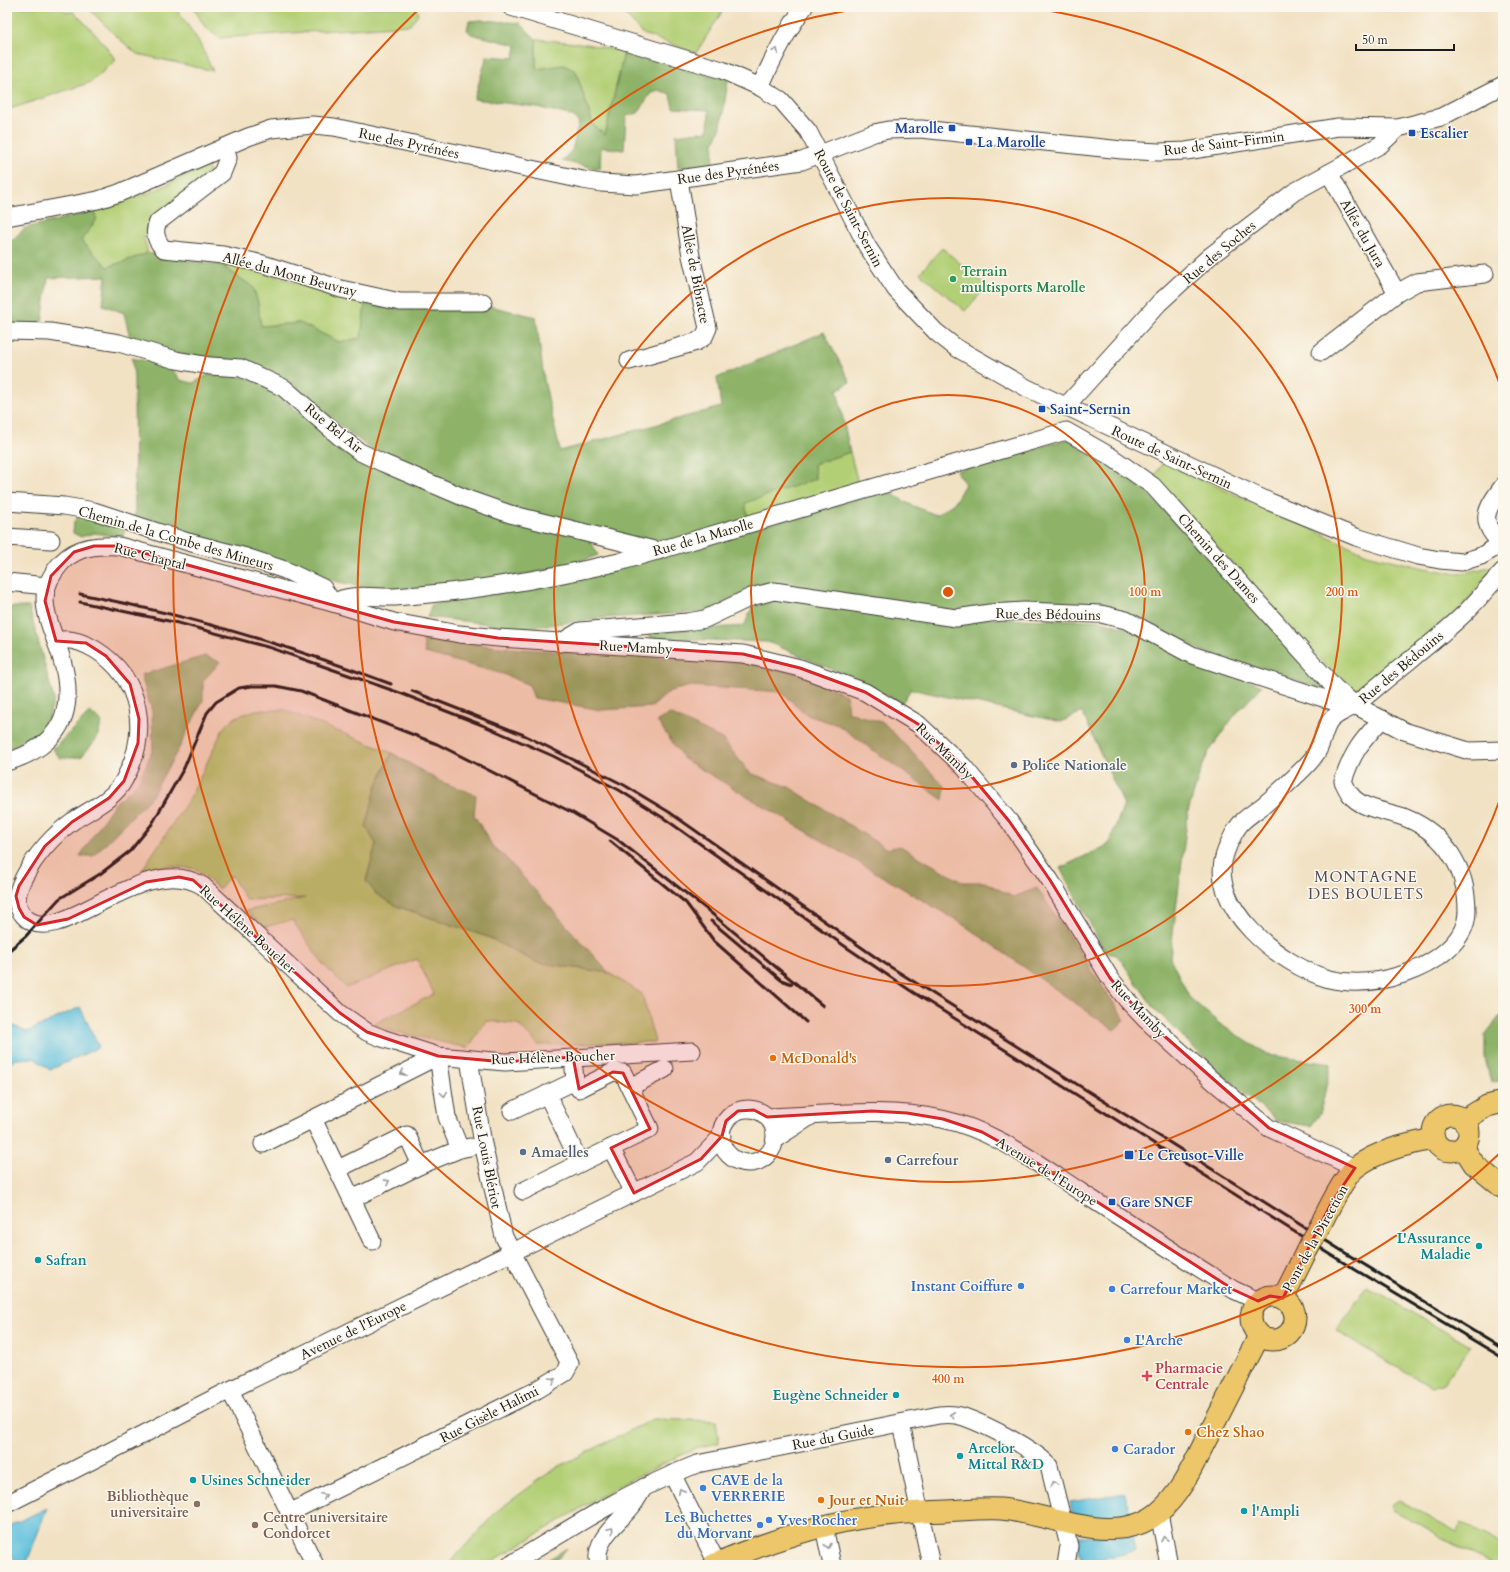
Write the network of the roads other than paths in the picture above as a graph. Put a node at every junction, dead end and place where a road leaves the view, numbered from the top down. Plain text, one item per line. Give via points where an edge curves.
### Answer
1 (511, 7) edge
2 (804, 7) edge
3 (1503, 85) edge
4 (760, 87) junction
5 (1398, 128) junction
6 (225, 147) junction
7 (822, 155) junction
8 (1329, 173) junction
9 (679, 179) junction
10 (7, 217) edge
11 (1485, 274) dead end
12 (1397, 292) junction
13 (483, 302) dead end
14 (7, 331) edge
15 (1321, 352) dead end
16 (629, 361) dead end
17 (1065, 407) junction
18 (1066, 431) joint
19 (1503, 486) edge
20 (7, 502) edge
21 (7, 537) edge
22 (51, 540) dead end
23 (1503, 544) edge
24 (658, 551) junction
25 (1503, 571) edge
26 (7, 582) edge
27 (47, 586) junction
28 (333, 603) junction
29 (56, 641) junction
30 (560, 643) junction
31 (1355, 705) junction
32 (1382, 719) junction
33 (1503, 750) edge
34 (7, 762) edge
35 (692, 1051) dead end
36 (438, 1056) junction
37 (572, 1057) junction
38 (469, 1059) junction
39 (665, 1069) dead end
40 (575, 1081) junction
41 (630, 1087) junction
42 (547, 1094) junction
43 (1503, 1102) edge
44 (512, 1111) dead end
45 (812, 1116) junction
46 (767, 1117) junction
47 (313, 1119) junction
48 (1464, 1120) junction
49 (722, 1136) junction
50 (775, 1139) junction
51 (1433, 1139) junction
52 (264, 1144) dead end
53 (483, 1144) junction
54 (1463, 1147) junction
55 (460, 1148) junction
56 (611, 1148) junction
57 (733, 1158) junction
58 (701, 1159) junction
59 (580, 1163) junction
60 (421, 1165) junction
61 (1355, 1168) junction
62 (338, 1170) junction
63 (1503, 1188) edge
64 (523, 1191) dead end
65 (634, 1193) junction
66 (352, 1199) junction
67 (372, 1241) dead end
68 (513, 1252) junction
69 (1285, 1293) junction
70 (1258, 1301) junction
71 (1259, 1336) junction
72 (230, 1390) junction
73 (901, 1423) junction
74 (672, 1474) junction
75 (644, 1487) junction
76 (7, 1504) edge
77 (919, 1512) junction
78 (289, 1513) junction
79 (1159, 1513) junction
80 (1064, 1522) junction
81 (824, 1526) junction
82 (716, 1564) edge
83 (315, 1565) edge
84 (510, 1565) edge
85 (599, 1565) edge
86 (832, 1565) edge
87 (931, 1565) edge
88 (1066, 1565) edge
89 (1169, 1565) edge

1 - 4 street, Route de Saint-Sernin via 722,70
4 -> 2 street via 778,48
3 - 5 street, Rue de Saint-Firmin via 1441,117
4 - 7 street, Route de Saint-Sernin via 781,100 794,114
5 - 7 street, Rue de Saint-Firmin via 1338,127 1186,151 1159,152 902,128 874,133
5 - 8 street, Rue des Soches via 1380,145
6 - 9 street, Rue des Pyrénées via 271,129 314,125 334,127 601,183 636,185
6 - 10 street, Rue des Pyrénées via 105,198
6 - 13 street, Allée du Mont Beuvray via 228,158 222,173 158,222 155,233 164,249 223,255 263,264 341,289 400,302
7 - 9 street, Rue des Pyrénées via 802,161
7 - 17 street, Route de Saint-Sernin via 878,264 896,290 918,314 936,332 972,358
8 - 12 street, Allée du Jura
8 - 17 street, Rue des Soches via 1294,192 1209,257 1159,303
9 - 16 street, Allée de Bibracte via 690,256 708,328 704,337 696,342
11 - 12 street via 1417,282
12 - 15 street
14 - 24 street, Rue Bel Air via 50,332 119,342 176,360 241,368 284,388 340,437 360,452 383,463 510,514
17 - 23 street, Route de Saint-Sernin via 1270,502 1356,537 1418,556 1462,562 1482,556
18 - 24 street, Rue de la Marolle
18 - 31 street, Chemin des Dames via 1110,456 1153,486 1336,688
19 - 23 street via 1486,510 1491,530 1495,538
20 - 28 street, Chemin de la Combe des Mineurs via 56,505 94,511 188,542 246,557 285,570 323,588
21 - 22 street
24 - 28 street, Rue de la Marolle via 556,577 458,592 392,597 352,596
25 - 31 street, Rue des Bédouins via 1465,613
26 - 27 street
27 - 28 street, Rue Chaptal via 51,576 66,558 85,548 103,545 118,546
27 - 29 street, Rue Chaptal via 45,601
28 - 30 street, Rue Mamby via 387,621 459,634
29 - 34 street, Rue Chaptal via 67,681 67,697 58,728 49,741 37,750
29 - 36 street, Rue Hélène Boucher via 86,643 106,656 118,668 130,684 135,700 139,719 138,744 124,781 109,798 59,833 31,865 16,896 24,917 37,925 46,926 68,919 146,882 179,877 192,880 203,886 340,1013 367,1032
30 - 31 street, Rue des Bédouins via 580,631 705,619 752,597 774,592 956,618 1024,611 1101,614 1126,620 1192,654 1335,702
30 - 61 street, Rue Mamby via 743,654 800,668 865,692 918,724 963,766 1009,821 1050,880 1110,978 1145,1019 1213,1081 1270,1128
31 - 32 street
31 - 32 street via 1330,720 1318,750 1304,768 1241,822 1225,852 1222,874 1228,895 1238,913 1258,937 1288,961 1328,978 1347,982 1386,980 1430,962 1444,953 1460,936 1467,914 1458,867 1446,844 1429,829 1405,817 1363,804 1350,795 1343,781 1359,744
32 - 33 street via 1404,731 1469,751
35 - 37 street, Rue Hélène Boucher
36 - 38 street, Rue Hélène Boucher
36 -> 47 street
36 -> 55 street via 447,1117
37 - 38 street, Rue Hélène Boucher via 505,1062
37 - 40 street
38 - 53 street, Rue Louis Blériot
39 - 41 street
40 - 41 street via 579,1089 613,1072 623,1073
40 - 42 street
41 - 56 street via 650,1129
42 - 44 street
42 - 59 street
43 - 48 main road via 1487,1106
45 - 46 street, Avenue de l'Europe
45 - 50 street, Avenue de l'Europe
45 - 70 street, Avenue de l'Europe via 872,1111 907,1113 944,1119 982,1132 1029,1158 1234,1290
46 - 49 street via 754,1110 738,1111 726,1121
46 - 50 street via 774,1127
47 - 52 street
47 - 62 street
48 - 51 main road via 1453,1115 1441,1118 1434,1127
48 - 54 main road via 1469,1137
49 - 57 street via 724,1148
49 - 58 street, Avenue de l'Europe
50 - 57 street via 772,1149 760,1160 745,1163
51 - 54 main road via 1446,1151
51 - 61 main road, Pont de la Direction via 1379,1155
53 - 55 street
53 - 68 street, Rue Louis Blériot via 504,1237
54 - 63 main road via 1474,1164
55 - 60 street
56 - 59 street
56 - 65 street
57 - 58 street, Avenue de l'Europe
58 - 65 street, Avenue de l'Europe
59 - 64 street
60 - 62 street via 407,1135
66 -> 60 street
61 - 69 main road, Pont de la Direction, bridge via 1332,1202
62 - 66 street
65 - 68 street, Avenue de l'Europe
66 - 67 street
68 - 72 street, Avenue de l'Europe
78 -> 68 street, Rue Gisèle Halimi via 537,1390 565,1373 570,1364
69 - 70 main road
69 - 71 main road via 1295,1320 1290,1332 1272,1340
70 - 71 main road via 1250,1319
71 - 79 main road via 1189,1472 1173,1498
72 - 76 street, Avenue de l'Europe
72 - 78 street
73 - 74 street, Rue du Guide via 717,1459
73 - 77 street
80 -> 73 street, Rue du Guide via 1050,1466 1034,1453 996,1432 958,1416 940,1415
74 - 75 street, Rue du Guide
82 -> 74 street
75 - 84 street, Rue du Guide via 612,1503
85 -> 75 street via 598,1554 607,1533 632,1506
77 - 80 main road via 987,1509 1017,1511
77 - 81 main road
77 - 87 street
78 - 83 street
79 - 80 main road via 1125,1527 1087,1527
89 -> 79 street
80 - 88 street, Rue du Guide via 1069,1546
81 - 82 main road via 765,1544
81 -> 86 street

